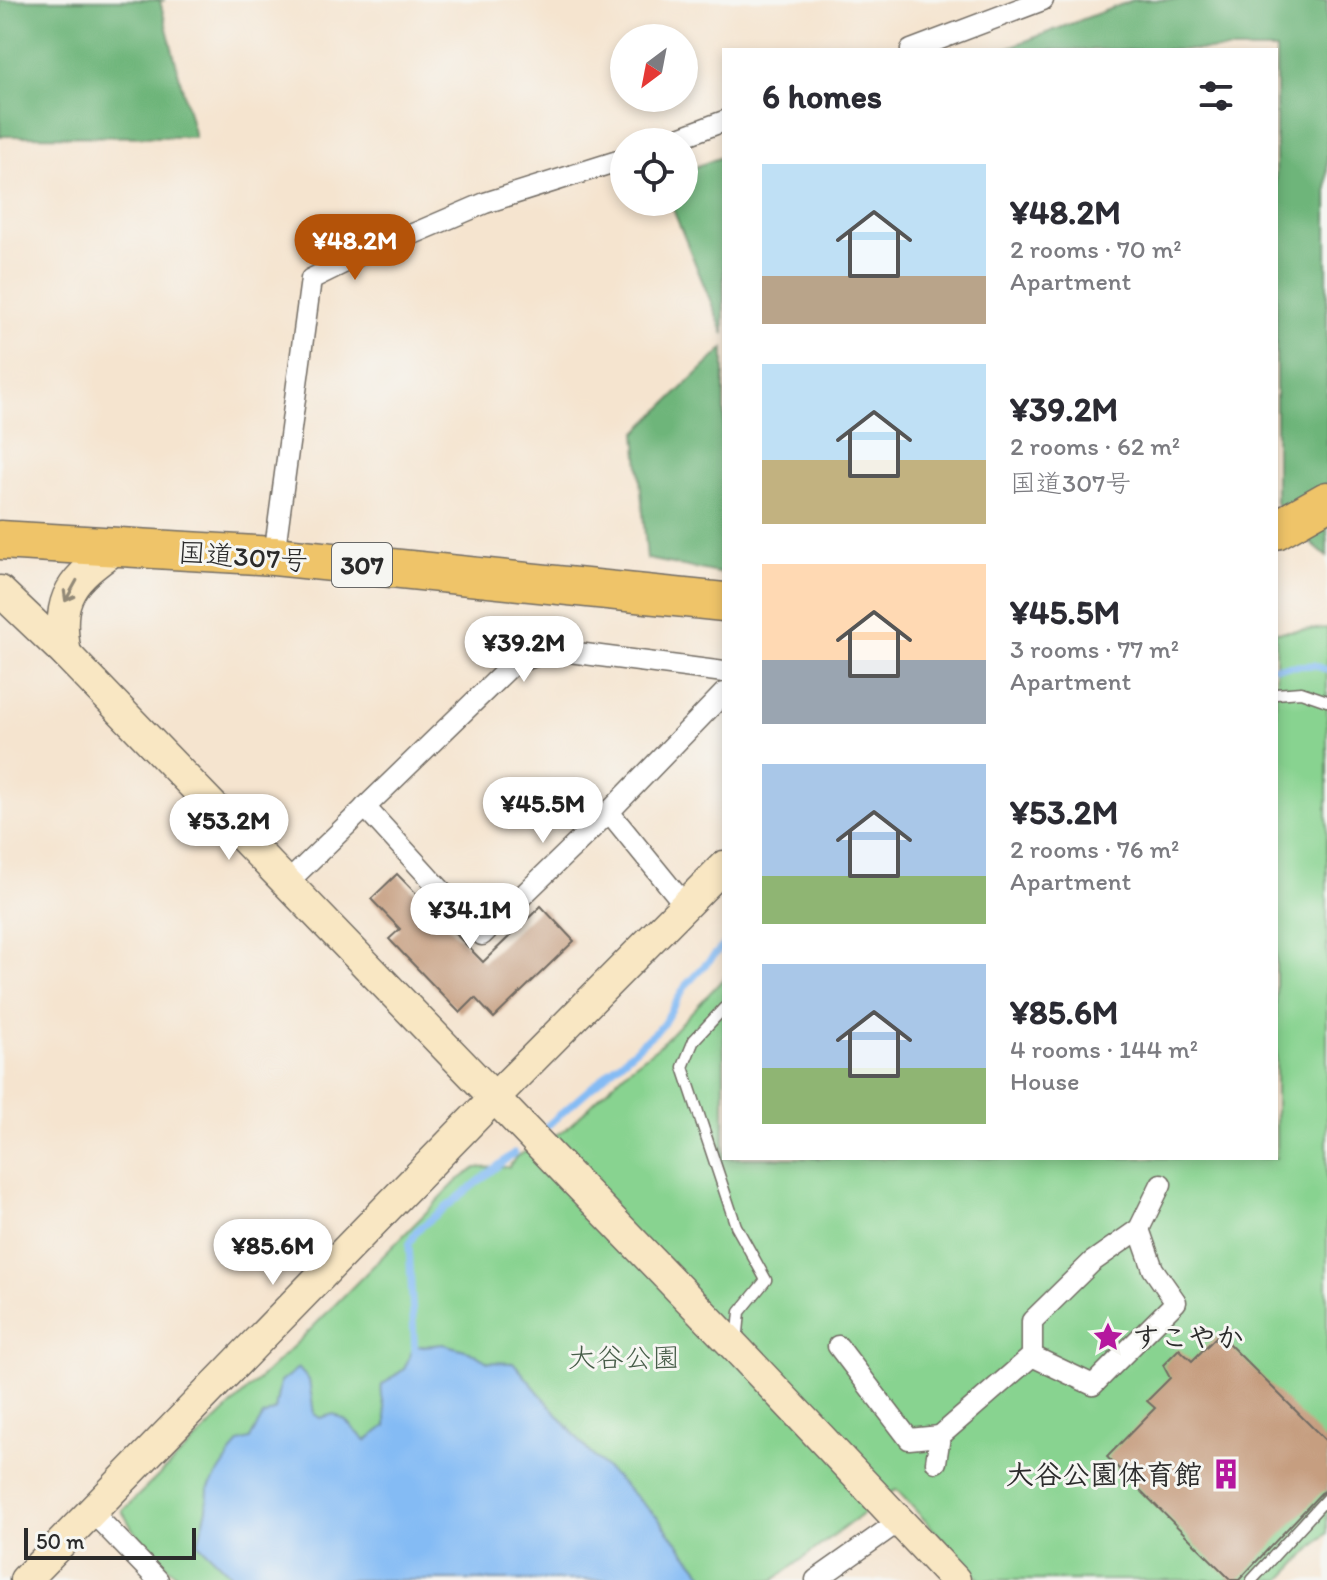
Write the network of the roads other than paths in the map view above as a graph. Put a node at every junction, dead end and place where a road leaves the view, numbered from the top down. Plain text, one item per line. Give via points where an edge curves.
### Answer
1 (1043, 0) edge
2 (916, 48) edge
3 (722, 122) edge
4 (698, 131) edge
5 (610, 163) edge
6 (1327, 501) edge
7 (1278, 529) edge
8 (0, 540) edge
9 (118, 547) junction
10 (274, 556) junction
11 (0, 591) edge
12 (722, 602) edge
13 (66, 654) junction
14 (722, 672) edge
15 (1278, 694) edge
16 (722, 695) edge
17 (1327, 701) edge
18 (365, 807) junction
19 (609, 812) junction
20 (722, 868) edge
21 (287, 883) junction
22 (684, 904) junction
23 (722, 1010) edge
24 (494, 1098) junction
25 (1161, 1184) dead end
26 (1139, 1229) junction
27 (838, 1346) dead end
28 (737, 1349) junction
29 (1032, 1356) junction
30 (940, 1436) junction
31 (936, 1462) dead end
32 (1327, 1498) edge
33 (92, 1512) junction
34 (898, 1522) junction
35 (25, 1580) edge
36 (158, 1580) edge
37 (816, 1580) edge
38 (955, 1580) edge
39 (1252, 1580) edge

1 - 2 street
3 - 4 street
5 - 10 street via 485,203 311,279
6 - 7 highway
8 - 9 highway, 国道307号 / 307
9 - 10 highway, 国道307号 / 307
9 -> 13 street via 71,586 62,608
10 - 12 highway, 国道307号 / 307
11 - 13 street
13 - 21 street
14 - 18 street via 554,650 514,663
15 - 17 lane via 1301,692
16 - 19 street
18 - 19 street via 482,935
18 - 21 street
19 - 22 street
20 - 22 street
21 - 24 street
22 - 24 street
23 - 28 lane via 694,1040 683,1067 736,1226 766,1280 740,1312
24 - 28 street
24 - 33 street
25 - 26 street
26 - 29 street via 1092,1262 1032,1321
26 - 29 street via 1153,1269 1176,1302 1093,1385
27 - 30 street via 909,1439
28 - 34 street
29 - 30 street
30 - 31 street
32 - 39 lane
33 - 35 street
33 - 36 street
34 - 37 street
34 - 38 street

